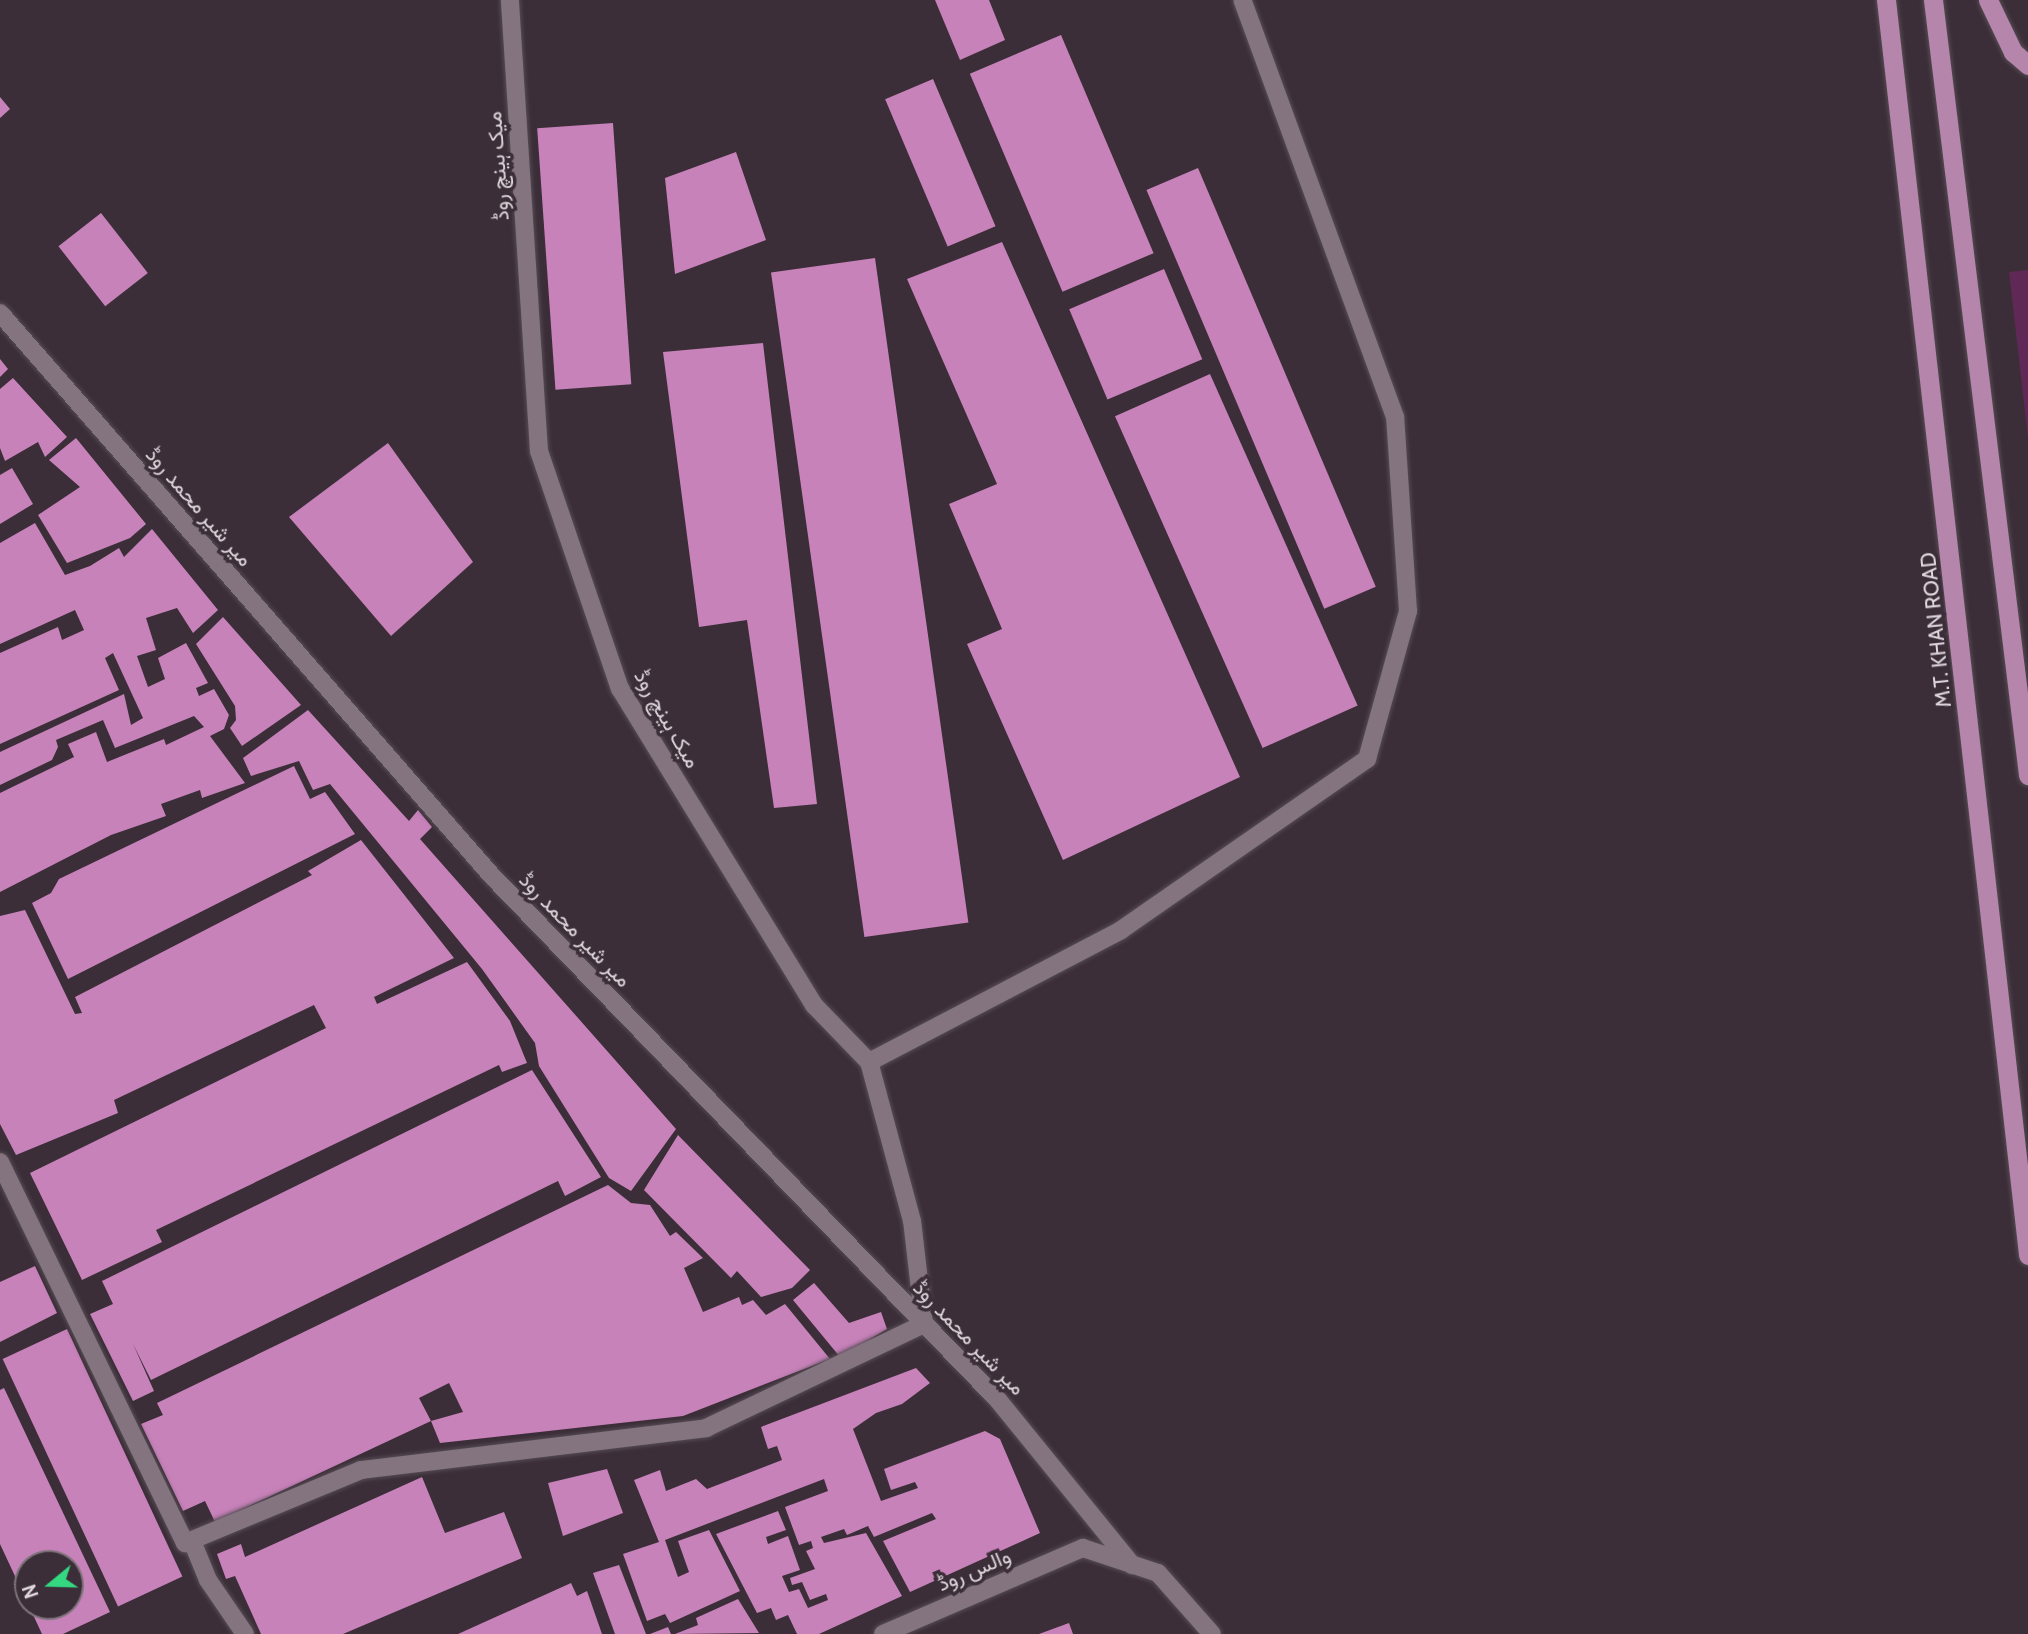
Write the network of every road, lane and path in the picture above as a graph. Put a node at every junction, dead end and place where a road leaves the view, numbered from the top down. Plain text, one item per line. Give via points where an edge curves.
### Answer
1 (510, 0) edge
2 (1242, 0) edge
3 (1886, 0) edge
4 (1933, 0) edge
5 (1988, 0) edge
6 (2028, 65) edge
7 (0, 313) edge
8 (2028, 775) edge
9 (869, 1062) junction
10 (0, 1162) edge
11 (2028, 1255) edge
12 (924, 1324) junction
13 (192, 1541) junction
14 (1132, 1564) junction
15 (245, 1634) edge
16 (883, 1634) edge
17 (1212, 1634) edge

1 - 9 street, میک ہینچ روڈ via 538,451 620,689 814,1005
2 - 9 street via 1395,417 1408,611 1367,759 1121,929
3 - 11 highway, M.T. KHAN ROAD
4 - 8 highway
5 - 6 highway via 2013,52
7 - 12 street, میر شیر محمد روڈ via 492,876
9 - 12 street, میک ہینچ روڈ via 912,1221
10 - 13 street via 185,1543
12 - 13 street via 706,1428 361,1470
12 - 14 street, میر شیر محمد روڈ via 998,1400
13 - 15 street via 208,1580
14 - 16 street, والس روڈ via 1083,1548
14 - 17 street via 1157,1573

